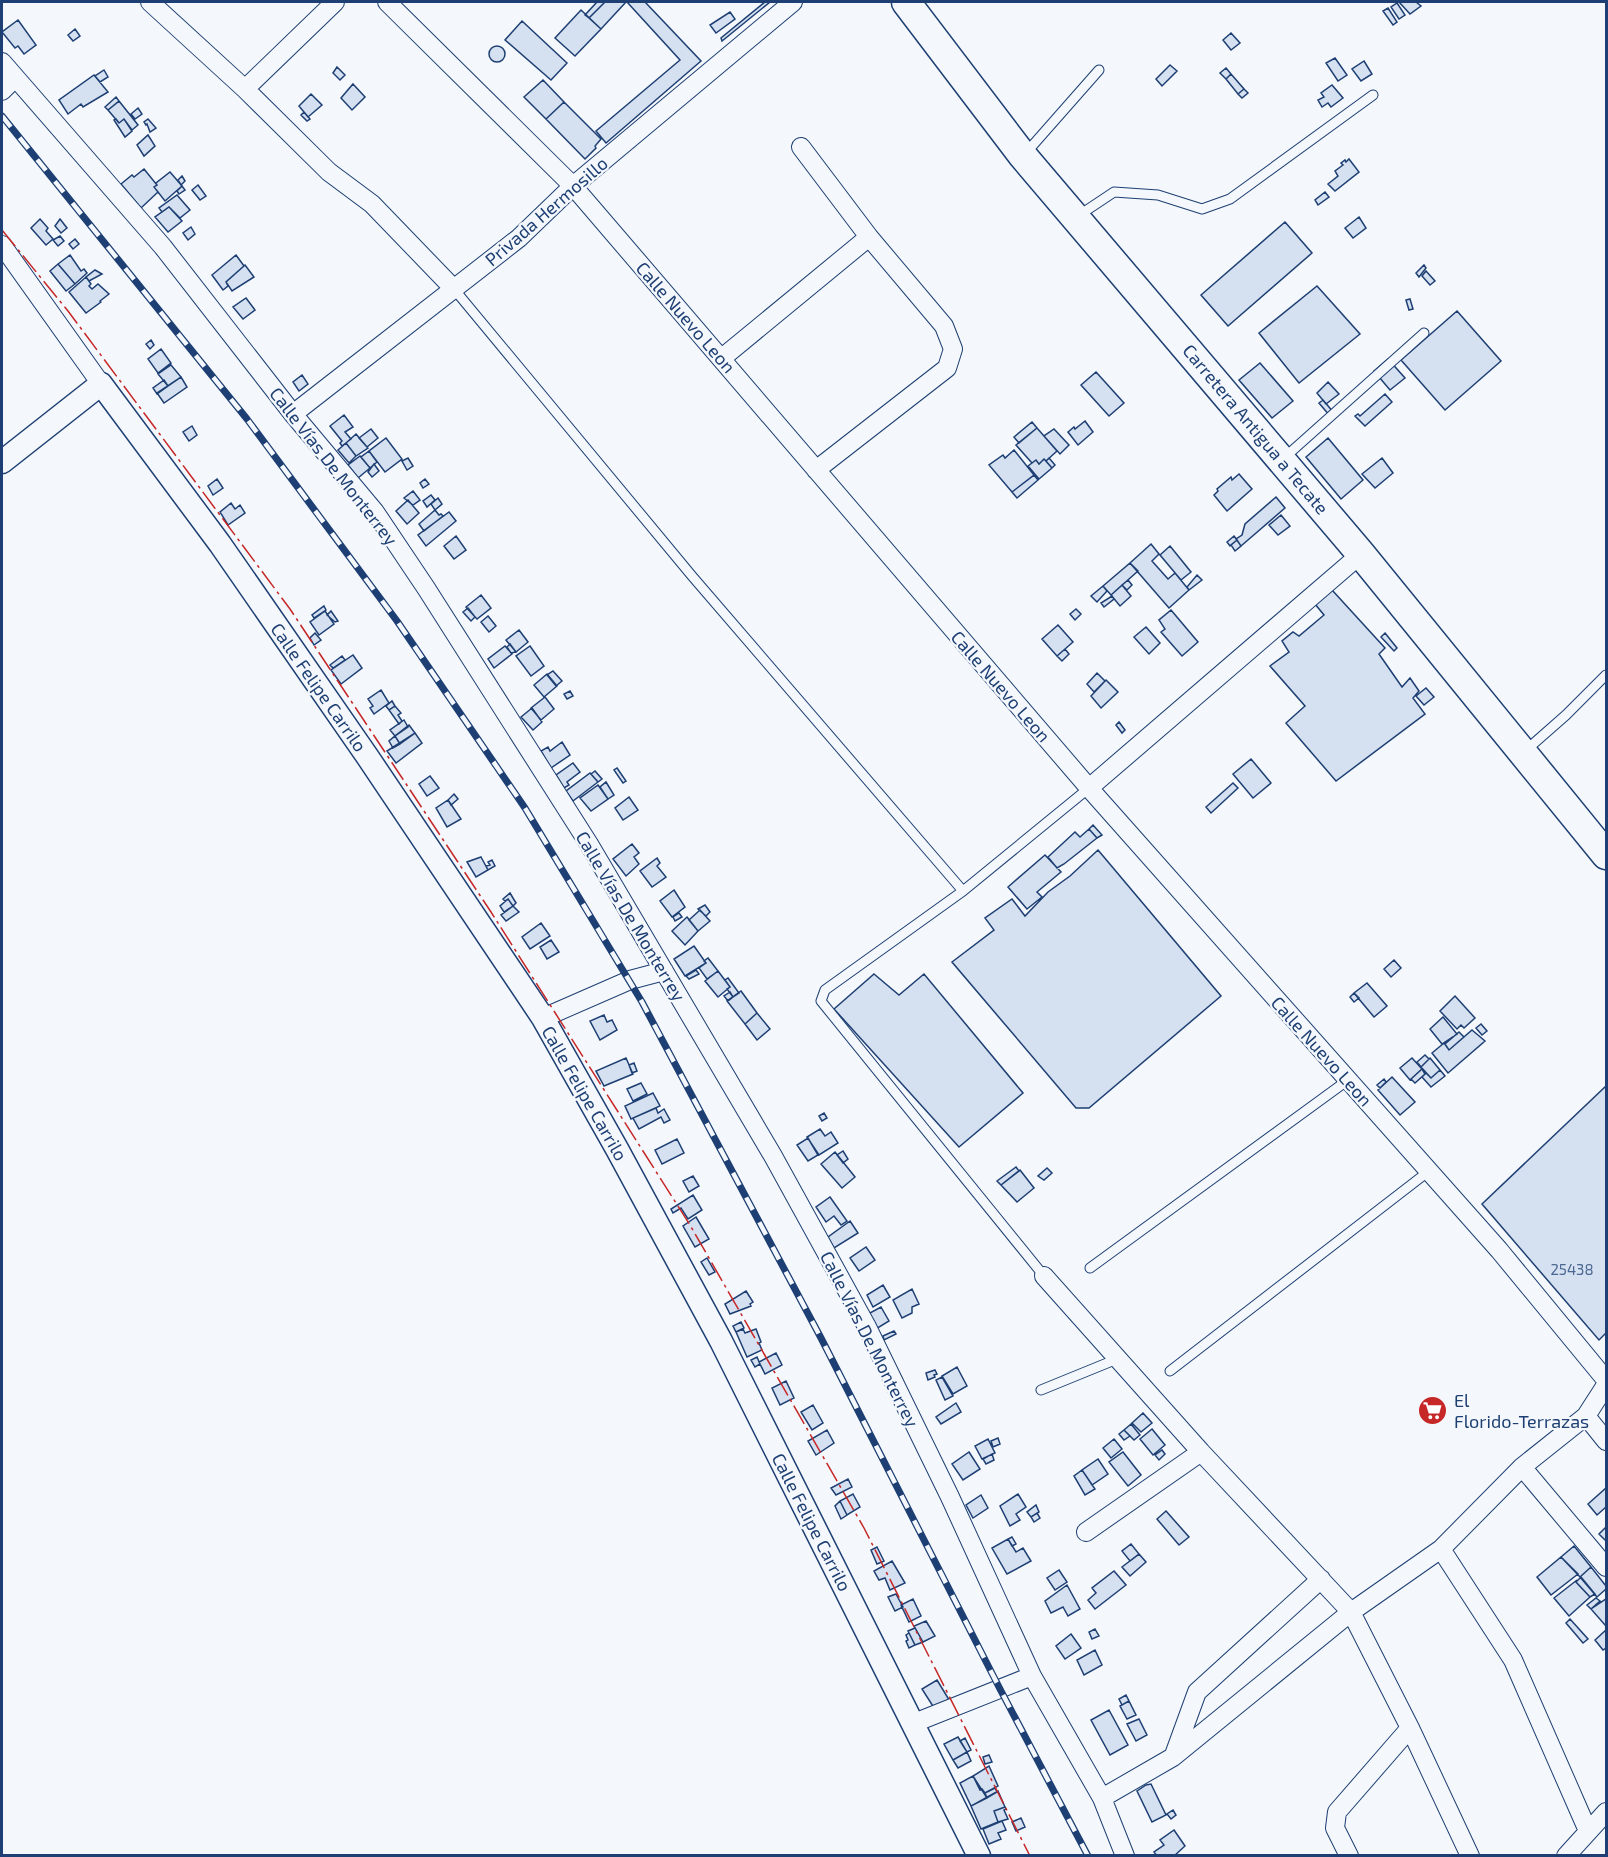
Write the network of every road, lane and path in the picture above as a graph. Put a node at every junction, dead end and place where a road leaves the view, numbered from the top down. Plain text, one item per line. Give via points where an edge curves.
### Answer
1 (150, 2) edge
2 (335, 2) edge
3 (387, 2) edge
4 (793, 2) edge
5 (906, 2) edge
6 (2, 63) edge
7 (1099, 70) dead end
8 (8, 84) edge
9 (245, 89) junction
10 (1373, 95) dead end
11 (801, 147) dead end
12 (1023, 156) junction
13 (573, 186) junction
14 (1076, 217) junction
15 (869, 237) junction
16 (2, 245) edge
17 (454, 289) junction
18 (1424, 333) dead end
19 (722, 358) junction
20 (101, 384) junction
21 (293, 414) junction
22 (1282, 460) junction
23 (2, 462) edge
24 (816, 470) junction
25 (1361, 554) junction
26 (1606, 675) edge
27 (1523, 753) junction
28 (1089, 789) junction
29 (1606, 855) edge
30 (963, 891) junction
31 (664, 971) junction
32 (543, 1018) junction
33 (1348, 1080) junction
34 (1429, 1172) junction
35 (1090, 1268) dead end
36 (1044, 1276) joint
37 (1117, 1359) junction
38 (1170, 1371) dead end
39 (1606, 1380) edge
40 (1606, 1384) edge
41 (1041, 1390) dead end
42 (1586, 1416) junction
43 (1606, 1441) edge
44 (1201, 1452) junction
45 (1522, 1467) junction
46 (1086, 1532) dead end
47 (1441, 1549) junction
48 (1606, 1567) edge
49 (1321, 1579) junction
50 (1351, 1612) junction
51 (1032, 1677) junction
52 (914, 1723) junction
53 (1410, 1728) junction
54 (1173, 1757) junction
55 (1102, 1798) junction
56 (1606, 1812) edge
57 (1588, 1831) junction
58 (979, 1856) edge
59 (1125, 1856) edge
60 (1349, 1856) edge
61 (1470, 1856) edge
62 (1566, 1856) edge

1 - 9 street
2 - 9 street
3 - 13 street, Calle Nuevo Leon
4 - 13 street, Privada Hermosillo
5 - 12 main road, Carretera Antigua a Tecate
6 - 8 street, Calle Vías De Monterrey
7 - 12 lane
8 - 21 street, Calle Vías De Monterrey via 163,247
9 - 17 street via 329,172 372,204
10 - 14 lane via 1230,199 1202,209 1158,195 1114,192
11 - 15 street
12 - 14 main road, Carretera Antigua a Tecate
13 - 17 street, Privada Hermosillo via 519,238
13 - 19 street, Calle Nuevo Leon
14 - 22 main road, Carretera Antigua a Tecate
15 - 19 street
15 - 24 street via 944,326 953,349 947,368
16 - 20 street
17 - 21 street, Privada Hermosillo
17 - 30 lane via 692,576
18 - 22 lane
19 - 24 street, Calle Nuevo Leon
20 - 23 street
20 - 32 street, Calle Felipe Carrilo via 227,554
21 - 31 street, Calle Vías De Monterrey via 375,512 426,588 589,844
22 - 25 main road, Carretera Antigua a Tecate
24 - 28 street, Calle Nuevo Leon
25 - 27 main road, Carretera Antigua a Tecate
25 - 28 street
26 - 27 lane
27 - 29 main road, Carretera Antigua a Tecate
28 - 30 lane
28 - 33 street, Calle Nuevo Leon
30 - 36 lane via 825,990 821,1001
31 - 32 street via 630,980
31 - 51 street, Calle Vías De Monterrey via 866,1325
32 - 52 street, Calle Felipe Carrilo via 721,1341
33 - 34 street, Calle Nuevo Leon
33 - 35 lane
34 - 38 lane
34 - 39 street, Calle Nuevo Leon
36 - 37 street
37 - 41 lane
37 - 44 street
40 - 42 street
42 - 43 street
42 - 45 street
44 - 46 street
44 - 49 street
45 - 47 street
45 - 48 street
47 - 50 street
47 - 57 street via 1513,1660
49 - 50 street
49 - 54 street via 1197,1692
50 - 53 street
50 - 54 street
51 - 52 street
51 - 55 street, Calle Vías De Monterrey
52 - 58 street, Calle Felipe Carrilo
53 - 60 street via 1337,1812 1335,1828
53 - 61 street
54 - 55 street
55 - 59 street, Calle Vías De Monterrey
56 - 57 street
57 - 62 street

